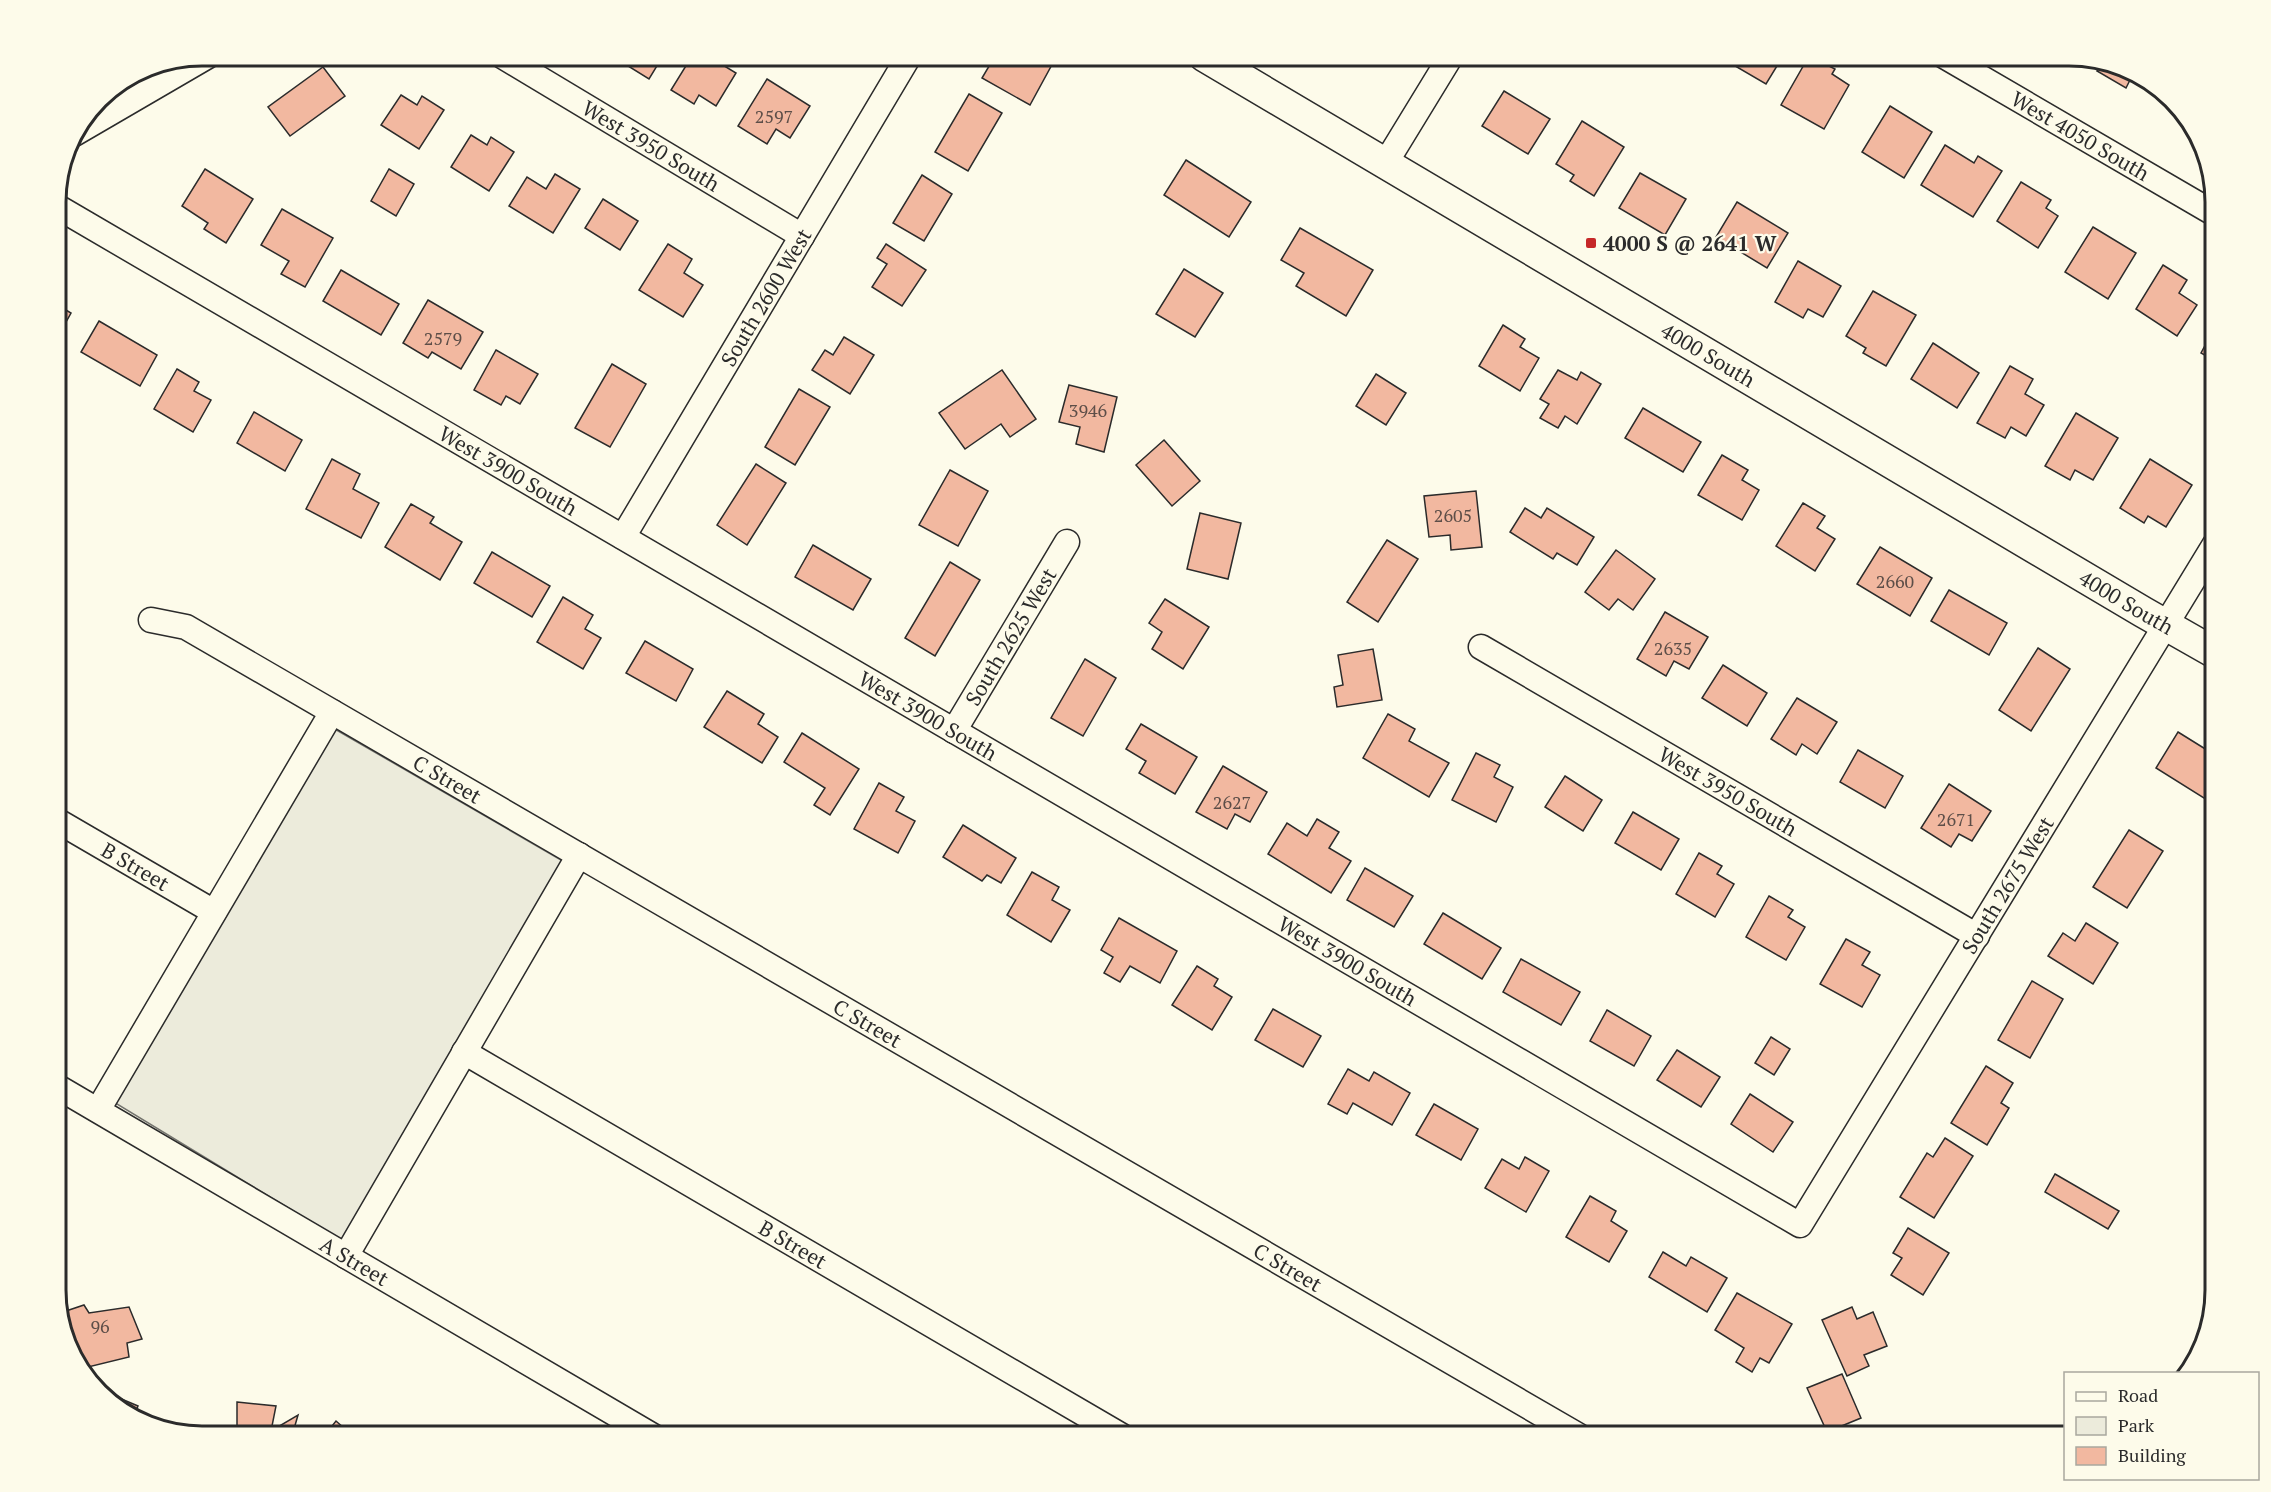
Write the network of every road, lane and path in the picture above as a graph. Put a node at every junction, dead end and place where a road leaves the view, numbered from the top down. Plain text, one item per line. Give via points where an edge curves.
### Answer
1 (519, 66) edge
2 (903, 66) edge
3 (1221, 66) edge
4 (1445, 66) edge
5 (1961, 66) edge
6 (190, 67) edge
7 (90, 125) edge
8 (1385, 164) junction
9 (2205, 208) edge
10 (66, 212) edge
11 (802, 236) junction
12 (622, 537) junction
13 (1067, 542) dead end
14 (2205, 562) edge
15 (151, 620) dead end
16 (2166, 625) junction
17 (1481, 647) dead end
18 (2205, 647) edge
19 (332, 712) junction
20 (954, 730) junction
21 (66, 826) edge
22 (579, 855) junction
23 (214, 912) junction
24 (1977, 936) junction
25 (464, 1052) junction
26 (66, 1092) edge
27 (98, 1110) junction
28 (1800, 1225) joint
29 (346, 1256) junction
30 (634, 1426) edge
31 (1103, 1426) edge
32 (1560, 1426) edge

1 - 11 street, West 3950 South
2 - 11 street, South 2600 West
3 - 8 street, 4000 South
4 - 8 street
5 - 9 street, West 4050 South
6 - 7 street
8 - 16 street, 4000 South
10 - 12 street, West 3900 South
11 - 12 street, South 2600 West
12 - 20 street, West 3900 South
13 - 20 street, South 2625 West
14 - 16 street, South 2675 West
15 - 19 street, C Street via 186,627
16 - 18 street, 4000 South
16 - 24 street, South 2675 West
17 - 24 street, West 3950 South
19 - 22 street, C Street
19 - 23 street
20 - 28 street, West 3900 South
21 - 23 street, B Street
22 - 25 street
22 - 32 street, C Street
23 - 27 street
24 - 28 street, South 2675 West
25 - 29 street
25 - 31 street, B Street
26 - 27 street, A Street
27 - 29 street, A Street
29 - 30 street, A Street

